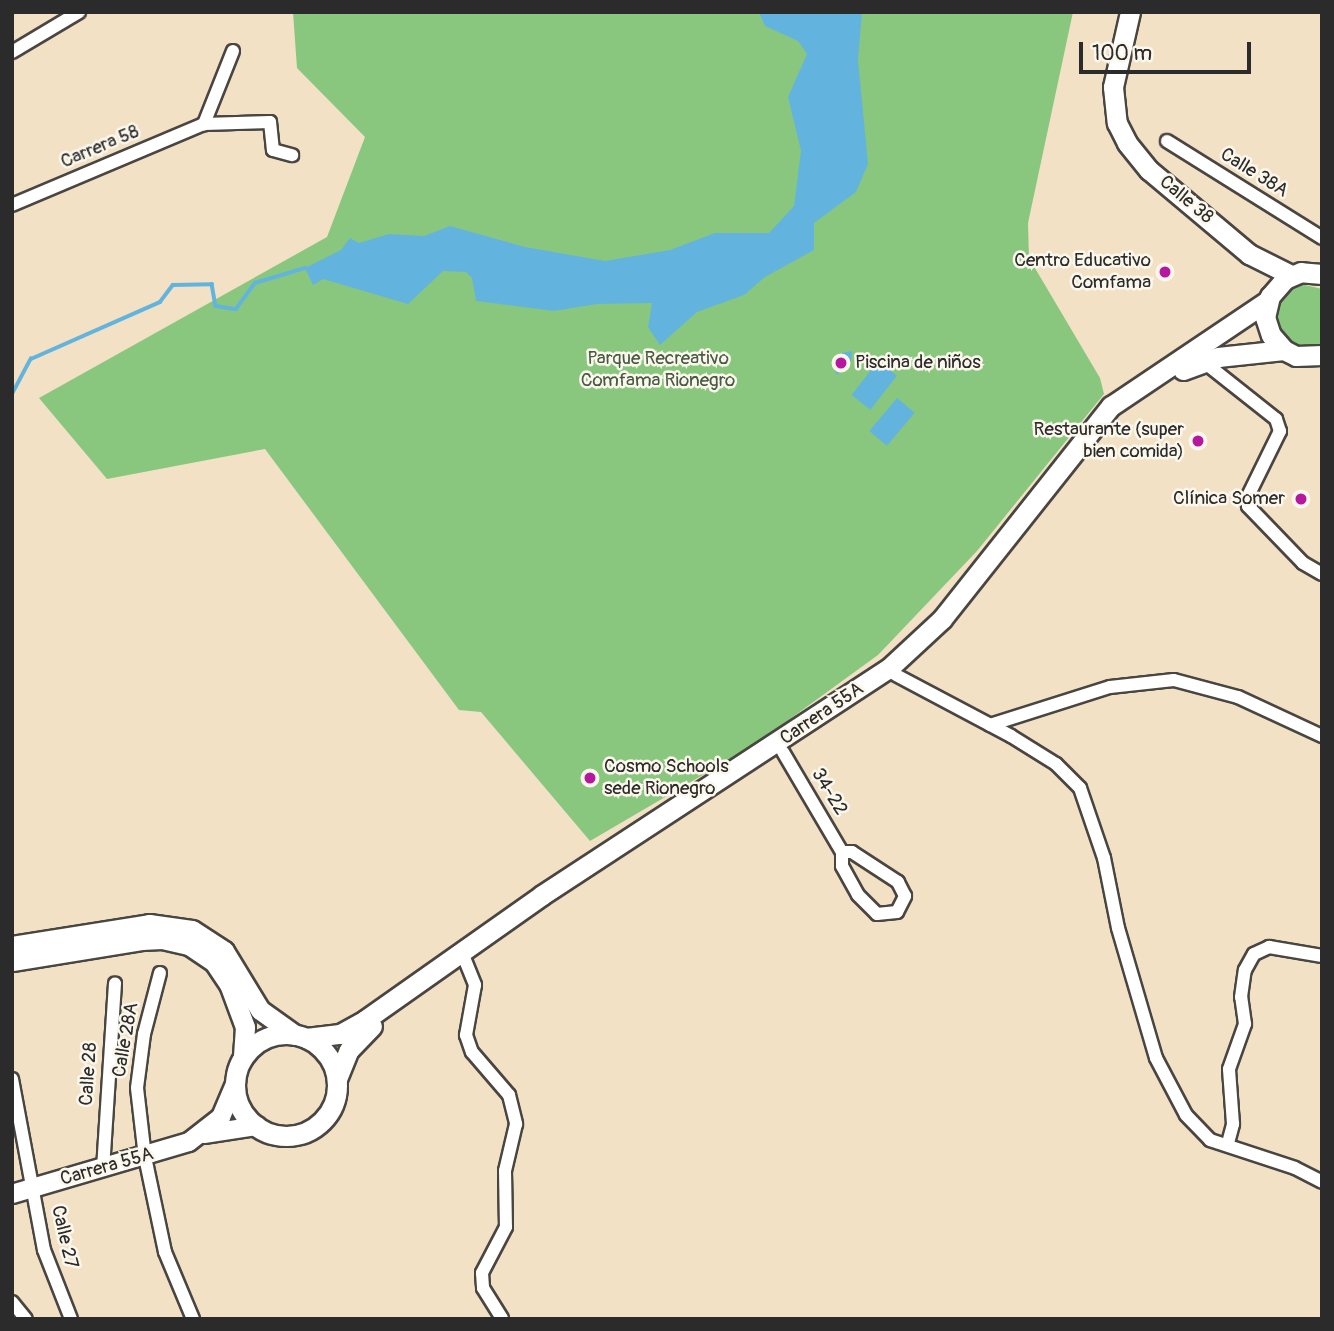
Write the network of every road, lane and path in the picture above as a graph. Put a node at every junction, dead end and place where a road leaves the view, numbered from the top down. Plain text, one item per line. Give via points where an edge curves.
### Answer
1 (1130, 12) edge
2 (77, 13) edge
3 (233, 51) dead end
4 (12, 52) edge
5 (204, 124) junction
6 (1167, 141) dead end
7 (292, 155) dead end
8 (12, 205) edge
9 (1322, 238) edge
10 (1249, 254) junction
11 (1271, 267) junction
12 (1313, 269) edge
13 (1269, 298) junction
14 (1284, 350) junction
15 (1318, 360) edge
16 (1204, 362) junction
17 (1322, 574) edge
18 (896, 675) junction
19 (990, 724) junction
20 (1322, 736) edge
21 (783, 752) junction
22 (842, 852) junction
23 (12, 946) edge
24 (1322, 956) edge
25 (465, 960) junction
26 (12, 961) edge
27 (160, 973) dead end
28 (115, 983) dead end
29 (300, 1037) junction
30 (243, 1058) junction
31 (337, 1079) junction
32 (12, 1082) edge
33 (236, 1082) junction
34 (257, 1126) junction
35 (201, 1135) junction
36 (1228, 1143) junction
37 (145, 1157) junction
38 (103, 1169) junction
39 (1322, 1182) edge
40 (33, 1188) junction
41 (12, 1194) edge
42 (12, 1302) edge
43 (26, 1319) edge
44 (71, 1319) edge
45 (193, 1319) edge
46 (502, 1319) edge

1 - 10 main road, Calle 38 via 1113,87 1117,123 1126,143 1150,170
2 - 4 street
3 - 5 street
5 - 7 street via 270,122 273,150
5 - 8 street, Carrera 58
6 - 9 street, Calle 38A
10 - 11 main road, Calle 38
10 - 13 main road, Calle 38
11 - 12 main road, Calle 38
11 - 12 main road
12 - 13 main road, Carrera 55A
13 - 14 main road, Calle 38 via 1267,326
13 - 29 main road, Carrera 55A via 1111,406 942,619 887,670 542,895 365,1020 340,1034
14 - 15 main road
14 - 16 main road, Carrera 55A via 1246,352
16 - 17 street via 1276,419 1280,431 1247,498 1253,512 1303,563
16 - 18 main road, Carrera 55A via 1160,383 1123,410 952,622
18 - 19 street
18 - 21 main road, Carrera 55A
19 - 20 street via 1110,687 1160,679 1195,683 1238,697
19 - 36 street via 1056,764 1080,788 1104,858 1118,928 1156,1058 1186,1115 1210,1140
21 - 22 street, 34-22
21 - 25 main road, Carrera 55A via 650,834
22 - 22 street, 34-22 via 847,877 867,905 883,916 897,912 905,896 898,882 852,852
23 - 29 main road via 149,924 192,930 224,951 260,1010
24 - 36 street via 1269,947 1254,954 1245,970 1241,997 1245,1024 1229,1069 1233,1124
25 - 31 main road, Carrera 55A via 363,1033 349,1050
25 - 46 street via 475,985 466,1035 472,1052 509,1095 516,1124 505,1171 506,1227 482,1273 482,1288
26 - 30 main road via 141,940 189,945 214,962 229,984 245,1027
27 - 37 street, Calle 28A via 144,1034 137,1088
28 - 38 street, Calle 28
29 - 30 main road via 265,1038
29 - 31 main road via 324,1051
30 - 33 main road
31 - 34 main road via 332,1107 313,1129 285,1136
32 - 40 street, Calle 27
33 - 34 main road via 239,1102
33 - 35 main road, Carrera 55A via 221,1117
34 - 35 main road, Carrera 55A
35 - 37 main road, Carrera 55A
36 - 39 street
37 - 38 main road, Carrera 55A
37 - 45 street, Calle 28A via 165,1252
38 - 40 main road, Carrera 55A
40 - 41 main road, Carrera 55A
40 - 44 street, Calle 27 via 44,1250
42 - 43 street

